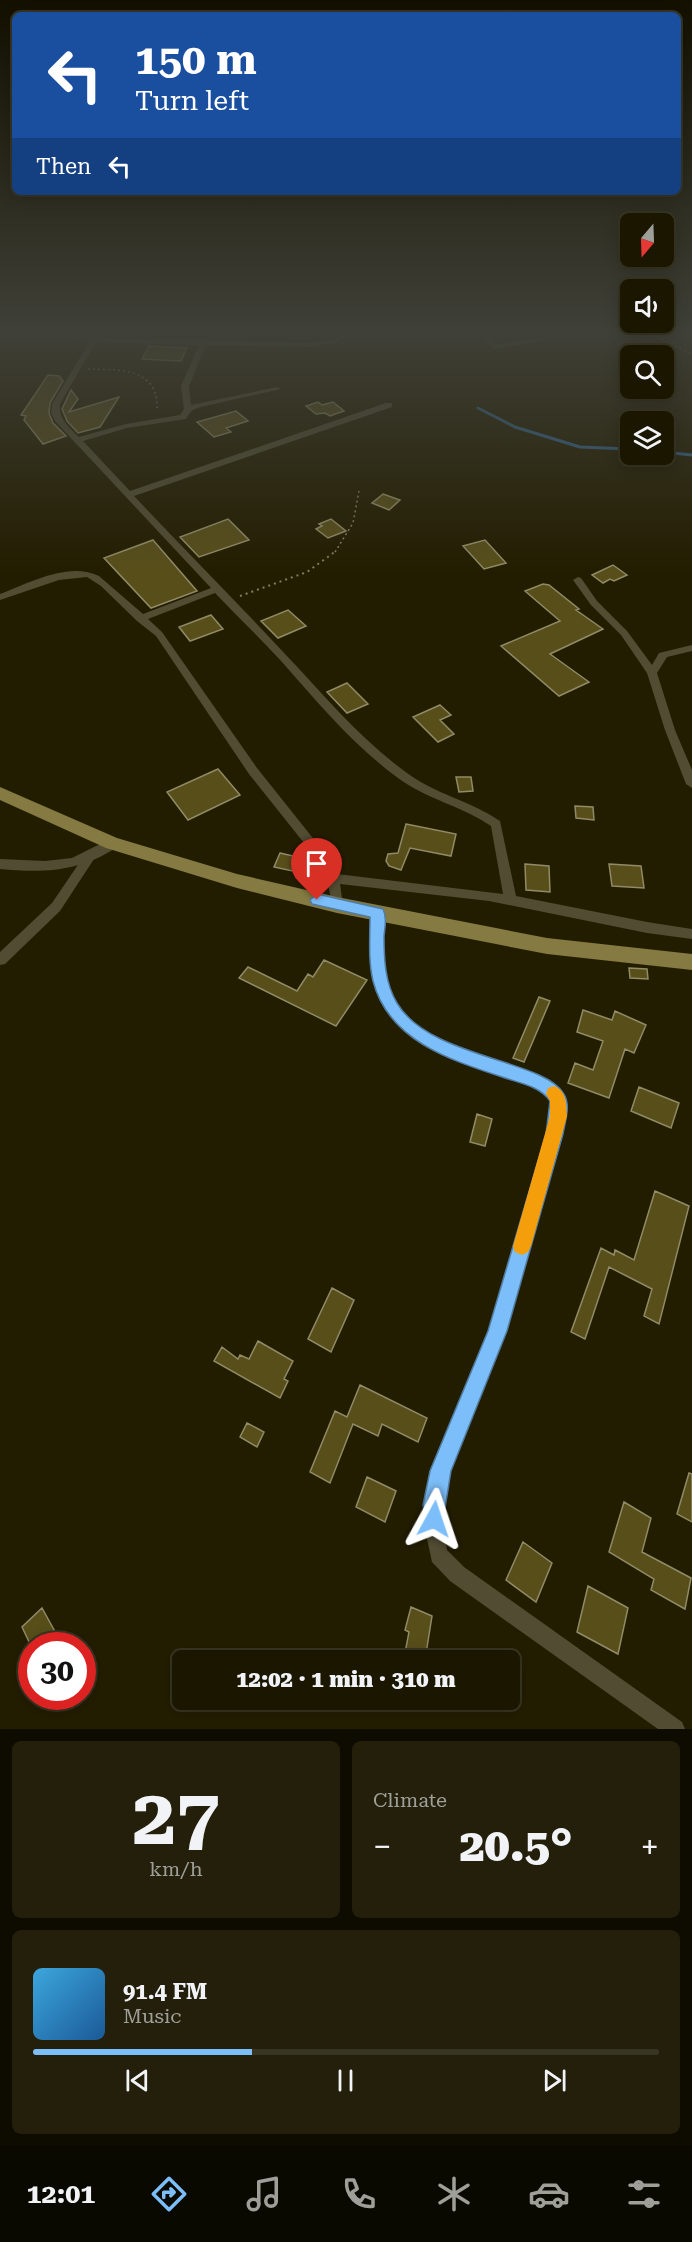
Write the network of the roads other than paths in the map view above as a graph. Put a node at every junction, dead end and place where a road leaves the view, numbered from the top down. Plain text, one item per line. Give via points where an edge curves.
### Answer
1 (55, 411) edge
2 (187, 411) edge
3 (373, 411) edge
4 (78, 440) junction
5 (131, 494) junction
6 (578, 580) dead end
7 (216, 589) junction
8 (0, 597) edge
9 (140, 620) junction
10 (692, 648) edge
11 (652, 673) junction
12 (692, 784) edge
13 (0, 793) edge
14 (112, 843) junction
15 (88, 859) junction
16 (0, 864) edge
17 (333, 878) junction
18 (510, 899) junction
19 (337, 905) junction
20 (378, 913) junction
21 (692, 934) edge
22 (0, 960) edge
23 (692, 962) edge
24 (675, 1729) edge

1 - 4 street
2 - 4 street via 183,417 126,426
3 - 5 street
4 - 5 street
5 - 7 street
6 - 11 street
7 - 9 street
7 - 18 street via 314,694 402,776 430,794 496,824
8 - 9 street via 68,575 88,574 101,581
9 - 17 street via 159,634 253,771
10 - 11 street via 663,655
11 - 12 street
13 - 14 main road
14 - 15 street
14 - 19 main road via 237,881
15 - 16 street via 54,866
15 - 22 street via 56,907
17 - 18 street
17 - 19 street
18 - 21 street via 652,930
19 - 20 main road
20 - 23 main road via 547,946
20 - 24 street via 377,959 392,1009 410,1027 454,1054 551,1089 560,1108 498,1331 440,1471 434,1505 439,1555 466,1581

